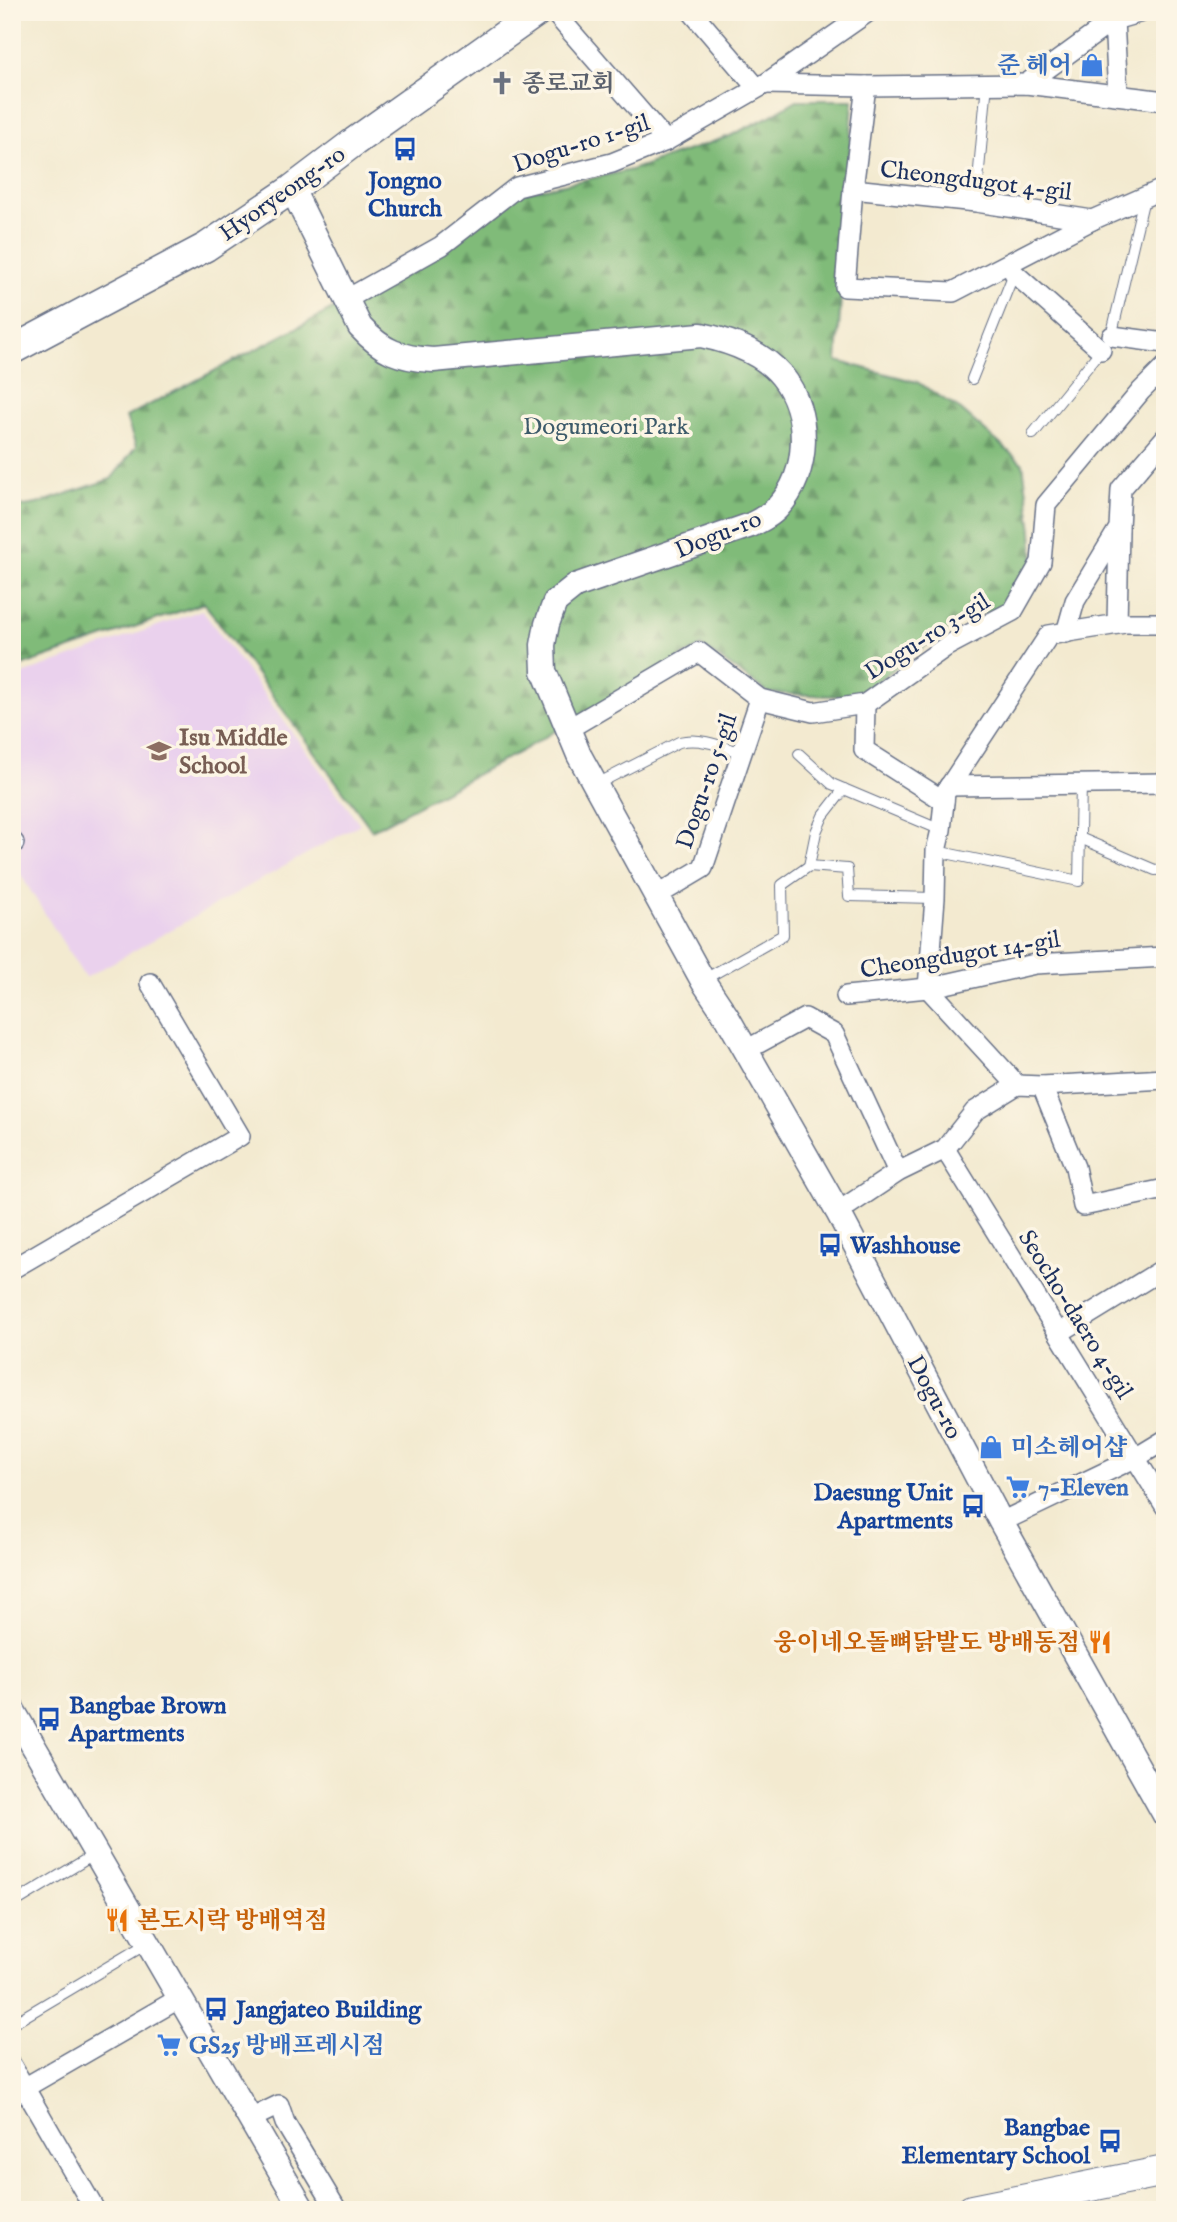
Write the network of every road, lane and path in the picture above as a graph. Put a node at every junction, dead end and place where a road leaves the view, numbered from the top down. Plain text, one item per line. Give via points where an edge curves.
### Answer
1 (537, 12) edge
2 (554, 12) edge
3 (692, 12) edge
4 (868, 12) edge
5 (1142, 12) edge
6 (1111, 16) edge
7 (987, 83) junction
8 (1026, 84) junction
9 (761, 86) junction
10 (866, 86) junction
11 (1118, 95) junction
12 (1165, 101) edge
13 (666, 141) junction
14 (292, 188) junction
15 (1165, 188) edge
16 (853, 189) junction
17 (1144, 198) junction
18 (976, 202) junction
19 (1092, 220) junction
20 (1016, 266) junction
21 (346, 299) junction
22 (1106, 343) junction
23 (1165, 343) edge
24 (12, 351) edge
25 (1165, 367) edge
26 (972, 379) dead end
27 (1033, 434) dead end
28 (1165, 438) edge
29 (1119, 528) junction
30 (1165, 623) edge
31 (1117, 624) junction
32 (1066, 633) junction
33 (760, 699) junction
34 (865, 704) junction
35 (568, 729) junction
36 (742, 753) junction
37 (799, 754) dead end
38 (1165, 783) edge
39 (595, 784) junction
40 (1081, 784) junction
41 (844, 789) junction
42 (946, 794) junction
43 (942, 830) junction
44 (1080, 838) junction
45 (936, 851) junction
46 (808, 866) junction
47 (1165, 869) edge
48 (656, 896) junction
49 (935, 898) junction
50 (1165, 957) edge
51 (703, 981) junction
52 (150, 983) dead end
53 (928, 988) junction
54 (846, 996) dead end
55 (746, 1050) junction
56 (1165, 1079) edge
57 (1017, 1085) junction
58 (1042, 1086) junction
59 (945, 1149) junction
60 (898, 1172) junction
61 (1165, 1189) edge
62 (838, 1212) junction
63 (12, 1269) edge
64 (1165, 1270) edge
65 (1059, 1333) junction
66 (1165, 1440) edge
67 (1136, 1457) junction
68 (1165, 1506) edge
69 (1001, 1522) junction
70 (12, 1709) edge
71 (1165, 1815) edge
72 (96, 1853) junction
73 (12, 1904) edge
74 (148, 1943) junction
75 (180, 1998) junction
76 (12, 2024) edge
77 (12, 2067) edge
78 (18, 2091) edge
79 (250, 2119) junction
80 (1165, 2171) edge
81 (95, 2210) edge
82 (303, 2210) edge
83 (337, 2210) edge
84 (972, 2210) edge

1 - 14 main road, Hyoryeong-ro
2 - 13 street
3 - 9 street
4 - 9 street, Dogu-ro 1-gil
5 - 6 street
6 - 8 street
6 - 11 street
7 - 8 street
7 - 10 street
7 - 18 lane
8 - 11 street
9 - 10 street
9 - 13 street, Dogu-ro 1-gil
10 - 16 street
11 - 12 street
13 - 21 street, Dogu-ro 1-gil via 612,163 517,187 441,246
14 - 21 street, Dogu-ro
14 - 24 main road, Hyoryeong-ro via 206,247
15 - 17 street, Cheongdugot 4-gil
16 - 18 street, Cheongdugot 4-gil
16 - 20 street, Cheongdugot 4-gil via 845,287 953,292
17 - 19 street, Cheongdugot 4-gil
17 - 22 lane
18 - 19 street, Cheongdugot 4-gil
19 - 20 street, Cheongdugot 4-gil
20 - 22 street
20 - 26 lane
21 - 35 street, Dogu-ro via 360,327 374,342 411,359 701,335 724,339 767,362 783,377 799,414 804,446 795,478 779,507 751,525 575,586 555,602 543,645 544,671
22 - 23 street
22 - 27 lane
25 - 34 street, Dogu-ro 3-gil via 1046,505 1041,562 1013,611 947,646
28 - 29 street via 1121,489
29 - 31 street
29 - 32 street via 1075,601
30 - 31 street
31 - 32 street
32 - 42 street via 1049,635
33 - 34 street, Dogu-ro 3-gil via 813,712
33 - 35 street, Dogu-ro 3-gil via 699,652
33 - 36 street, Dogu-ro 5-gil
34 - 42 street via 864,750
35 - 39 street, Dogu-ro
36 - 39 lane via 687,740
36 - 48 street, Dogu-ro 5-gil via 703,868
37 - 41 lane
38 - 40 street
39 - 48 street, Dogu-ro
40 - 42 street
40 - 44 lane
41 - 43 lane
41 - 46 lane via 822,816
42 - 43 street
43 - 45 street
44 - 45 lane via 1079,881
44 - 47 lane via 1155,870
45 - 49 street
46 - 49 lane via 846,869 849,895
46 - 51 lane via 782,885 783,934
48 - 51 street, Dogu-ro
49 - 53 street
50 - 53 street, Cheongdugot 14-gil via 1035,964
51 - 55 street, Dogu-ro
52 - 63 street via 240,1136
53 - 54 street, Cheongdugot 14-gil
53 - 57 street
55 - 60 street via 805,1018 834,1034
55 - 62 street, Dogu-ro
56 - 58 street
57 - 58 street
57 - 59 street via 975,1111
58 - 61 street via 1075,1167 1083,1206
59 - 60 street
59 - 65 street, Seocho-daero 4-gil
60 - 62 street
62 - 69 street, Dogu-ro
64 - 65 street
65 - 67 street, Seocho-daero 4-gil
66 - 67 street
67 - 68 street, Seocho-daero 4-gil
67 - 69 street
69 - 71 street, Dogu-ro
70 - 72 street
72 - 73 lane
72 - 74 street
74 - 75 street
74 - 76 lane
75 - 78 street
75 - 79 street
77 - 78 street
78 - 81 street
79 - 82 street
79 - 83 street via 279,2105
80 - 84 main road

